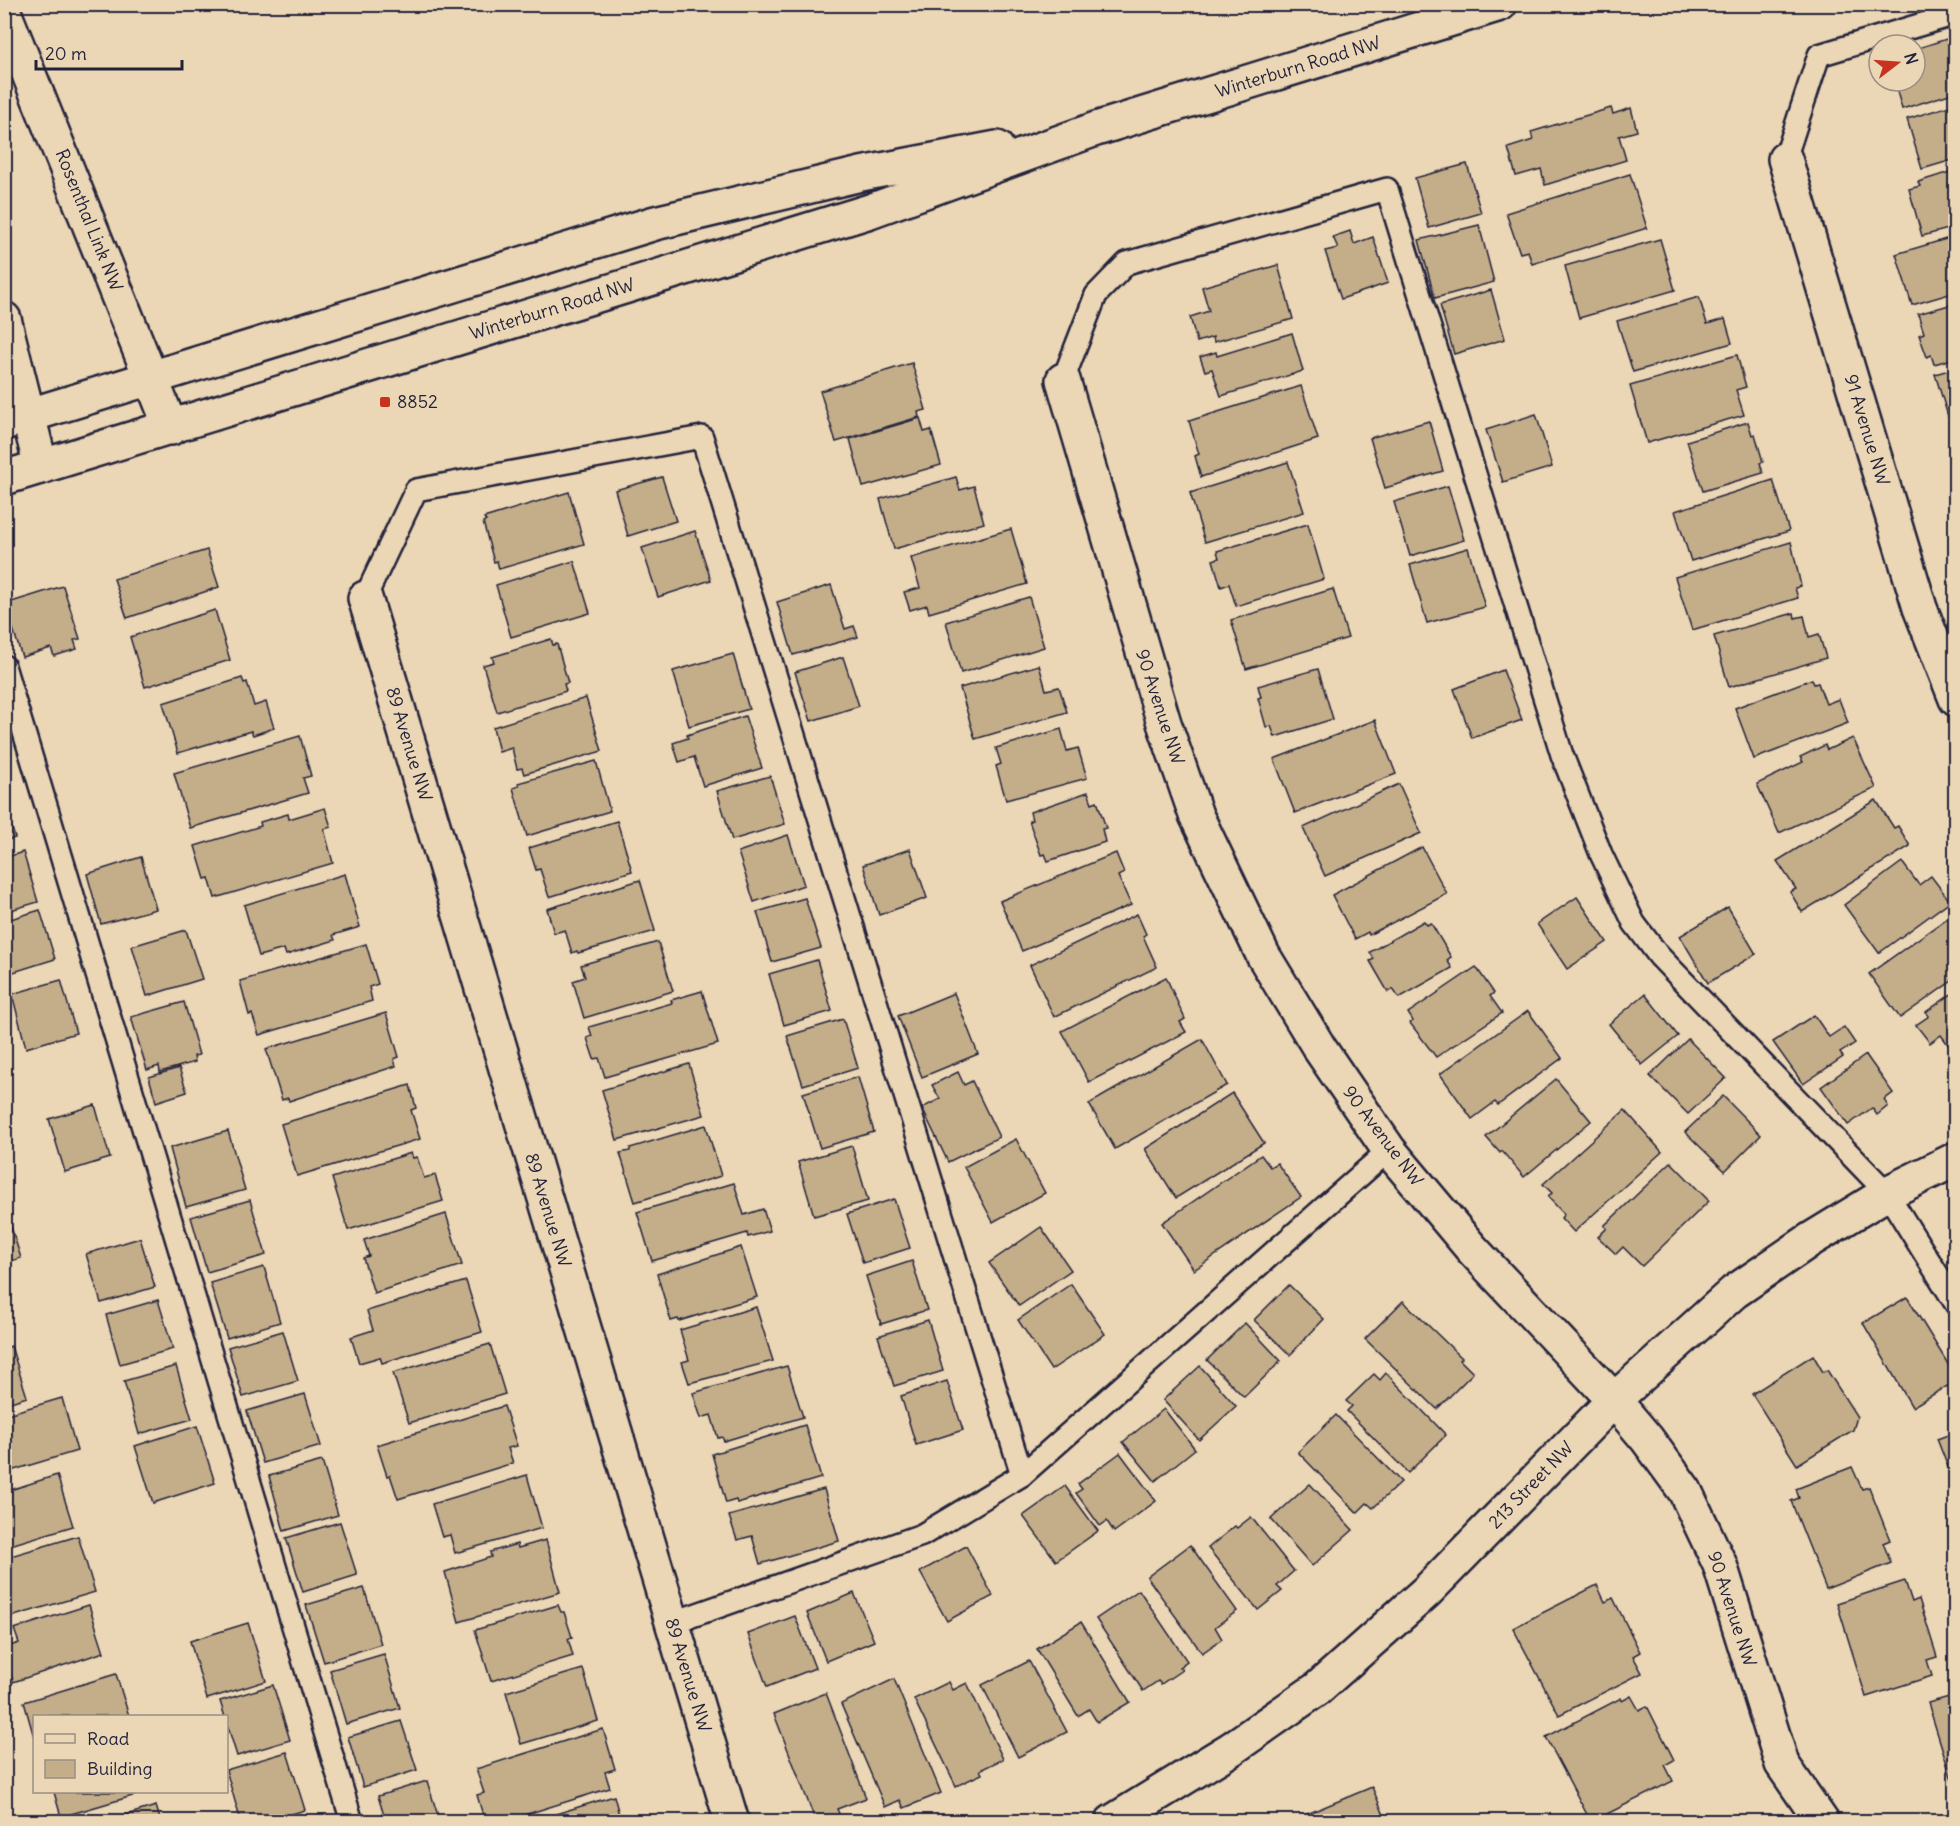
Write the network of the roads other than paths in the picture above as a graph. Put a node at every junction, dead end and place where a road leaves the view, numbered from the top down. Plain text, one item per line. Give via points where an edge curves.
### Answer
1 (1500, 4) edge
2 (4, 12) edge
3 (1956, 14) edge
4 (1096, 129) junction
5 (1785, 159) joint
6 (4, 319) edge
7 (153, 377) junction
8 (1063, 380) joint
9 (16, 420) edge
10 (171, 428) junction
11 (41, 467) junction
12 (4, 478) edge
13 (365, 598) joint
14 (4, 666) edge
15 (1956, 699) edge
16 (1389, 1150) junction
17 (1956, 1159) edge
18 (1887, 1193) junction
19 (1956, 1304) edge
20 (1614, 1401) junction
21 (1022, 1475) junction
22 (672, 1623) junction
23 (1123, 1819) edge
24 (352, 1821) edge
25 (732, 1821) edge
26 (1822, 1821) edge

1 - 4 street, Winterburn Road NW
2 - 7 street, Rosenthal Link NW
3 - 5 lane via 1819,55
4 - 7 street, Winterburn Road NW via 861,174 655,223
4 - 10 street, Winterburn Road NW via 870,211
5 - 15 street, 91 Avenue NW via 1920,608
6 - 9 street
7 - 9 street, Winterburn Road NW
7 - 10 street, Rosenthal Link NW
8 - 16 street, 90 Avenue NW via 1164,723 1196,815 1263,955 1320,1049
8 - 18 lane via 1096,295 1127,263 1387,189 1562,755 1600,855 1634,923 1659,956
9 - 11 street
10 - 11 street, Winterburn Road NW
11 - 12 street, Winterburn Road NW
13 - 21 lane via 416,489 702,437
13 - 22 street, 89 Avenue NW
14 - 24 lane
16 - 20 street, 90 Avenue NW via 1472,1249
16 - 21 lane
17 - 18 street, 213 Street NW
18 - 19 lane
18 - 20 street, 213 Street NW via 1734,1292
20 - 23 street, 213 Street NW via 1427,1591 1317,1689
20 - 26 street, 90 Avenue NW via 1684,1491 1720,1564 1782,1764
21 - 22 lane via 922,1535
22 - 25 street, 89 Avenue NW

